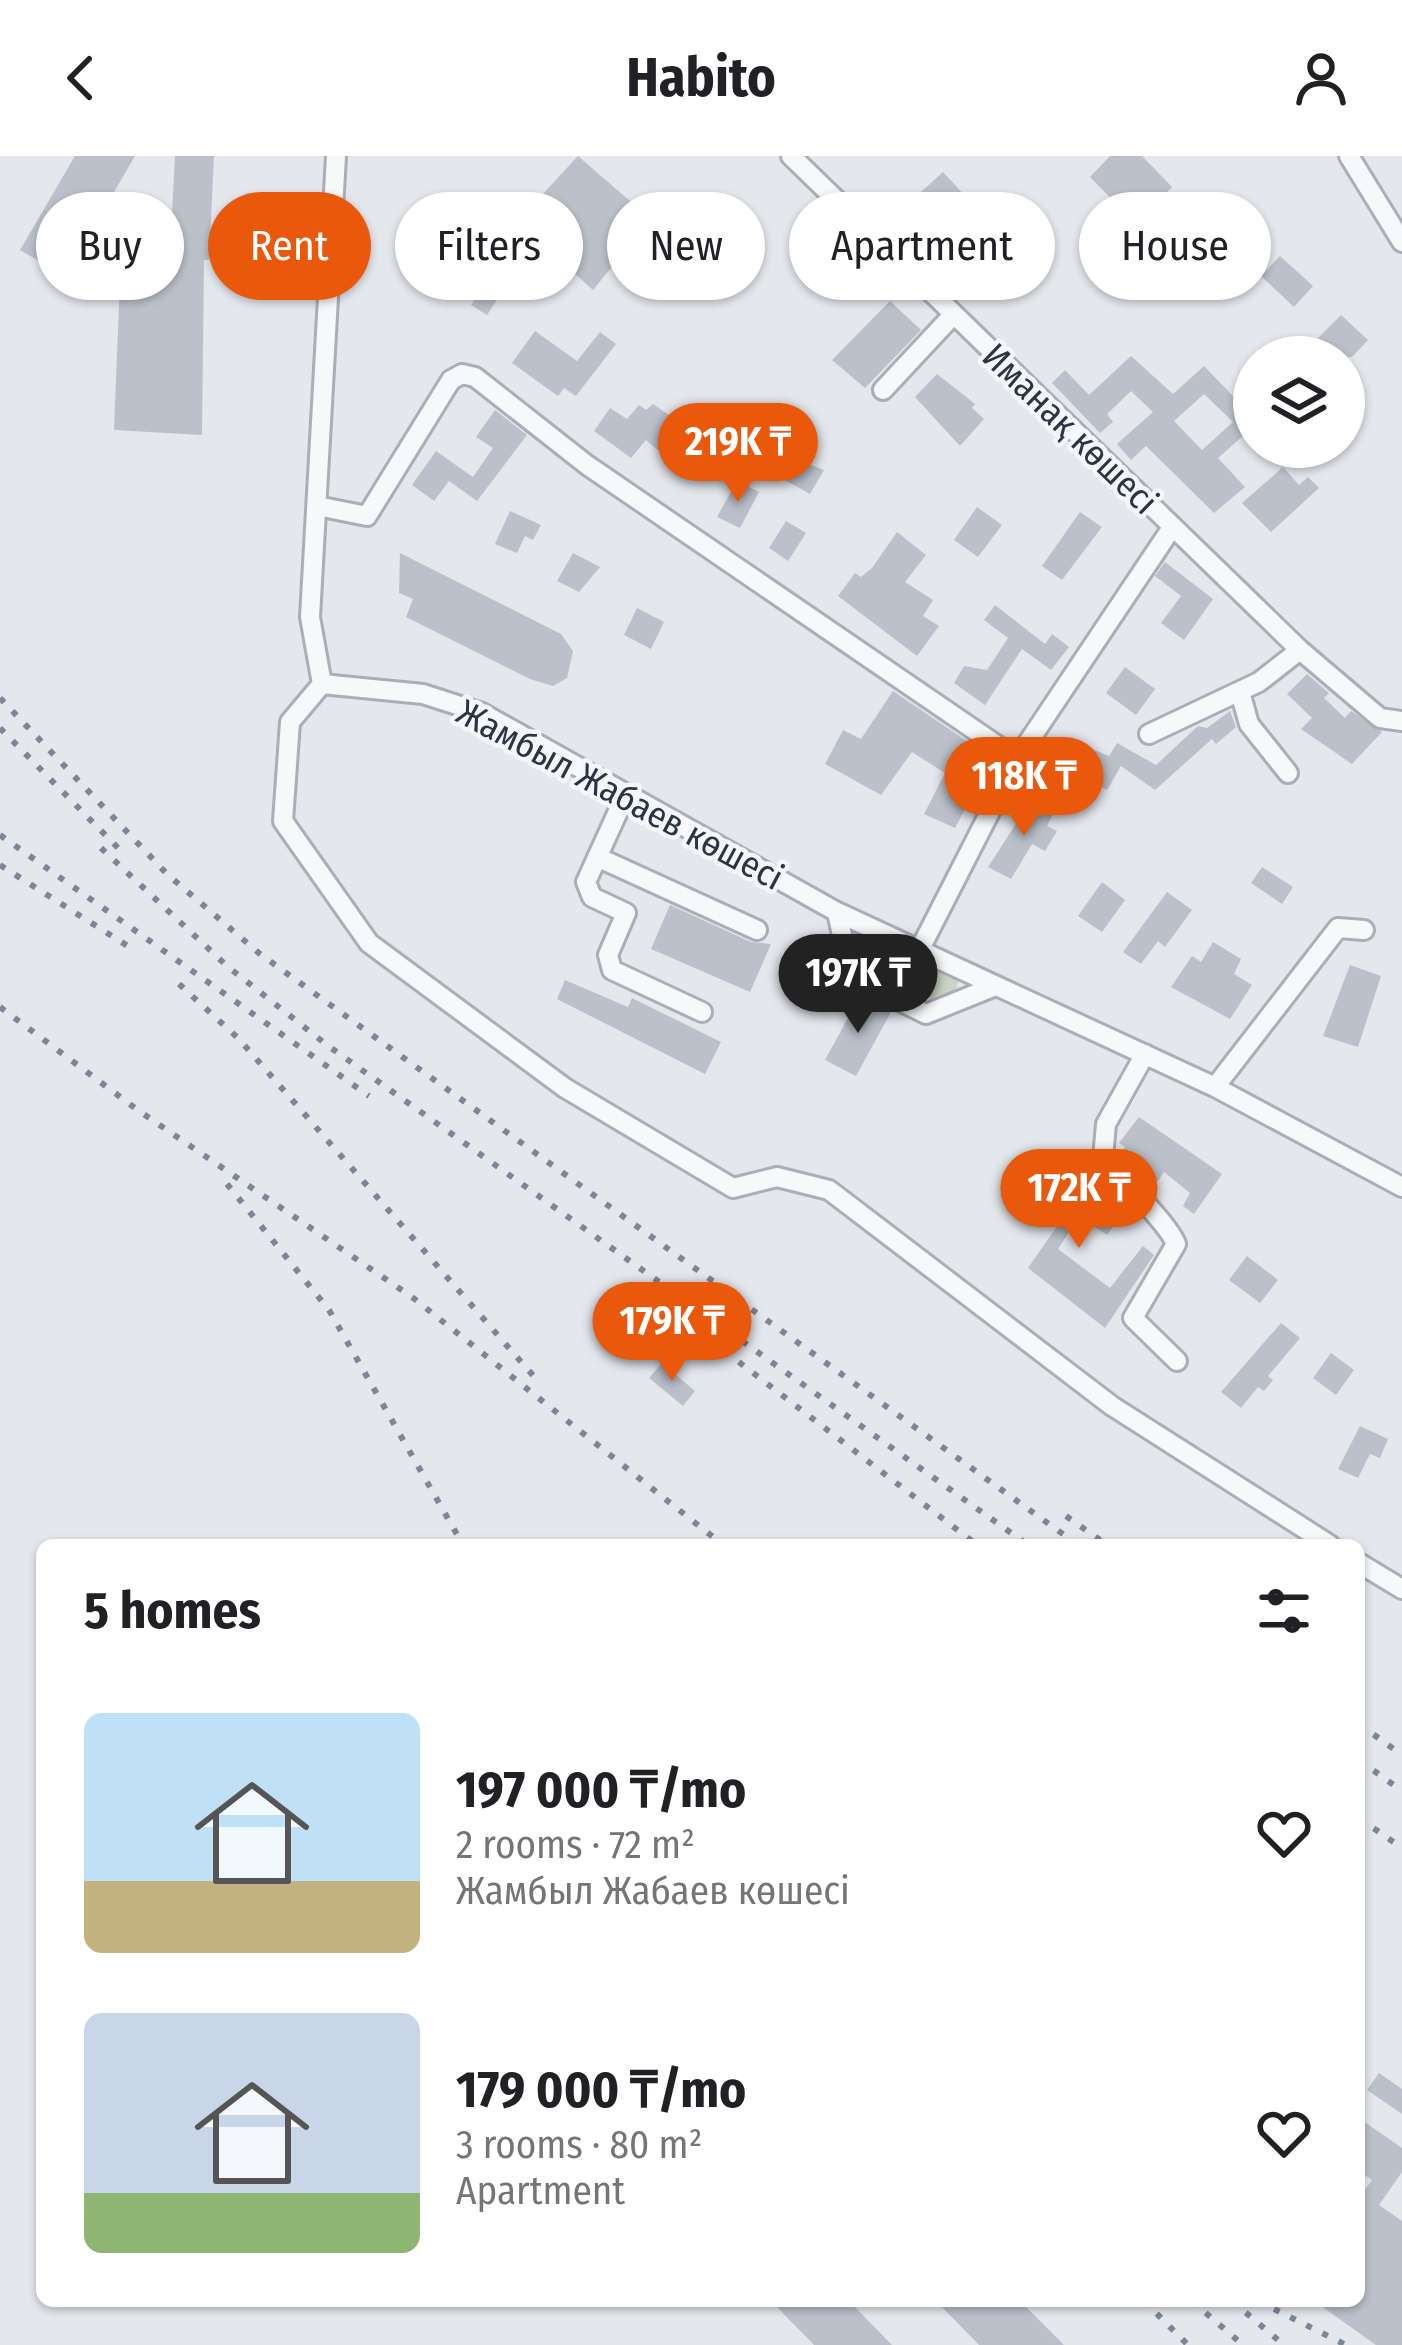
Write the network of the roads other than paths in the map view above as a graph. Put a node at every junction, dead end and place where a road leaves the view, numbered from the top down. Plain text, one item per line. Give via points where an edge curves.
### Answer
1 (336, 156) edge
2 (791, 156) edge
3 (1349, 156) edge
4 (1402, 242) edge
5 (953, 315) junction
6 (883, 390) dead end
7 (317, 506) junction
8 (1171, 529) junction
9 (1300, 650) junction
10 (322, 684) junction
11 (1240, 692) junction
12 (1402, 721) edge
13 (1149, 734) dead end
14 (1017, 759) junction
15 (1288, 773) dead end
16 (626, 794) junction
17 (598, 857) junction
18 (837, 912) junction
19 (757, 930) dead end
20 (1364, 930) dead end
21 (920, 951) junction
22 (993, 987) junction
23 (701, 1012) dead end
24 (1145, 1054) junction
25 (1215, 1087) junction
26 (1402, 1187) edge
27 (1177, 1361) dead end
28 (1321, 1539) edge
29 (1365, 1567) edge
30 (1402, 1589) edge

1 - 7 street
2 - 5 street, Иманақ көшесі
3 - 4 street
5 - 6 street
5 - 8 street, Иманақ көшесі
7 - 10 street via 310,617
7 - 14 street via 367,516 452,380 475,377 587,465
8 - 9 street, Иманақ көшесі
8 - 14 street
9 - 11 street
9 - 12 street, Иманақ көшесі via 1380,718
10 - 16 street, Жамбыл Жабаев көшесі via 423,694 482,713
10 - 28 street via 290,722 283,821 369,944 565,1088 733,1188 777,1177 829,1190 1112,1406
11 - 13 street
11 - 15 street via 1249,724
14 - 21 street
16 - 17 street
16 - 18 street, Жамбыл Жабаев көшесі
17 - 19 street
17 - 23 street via 586,882 592,897 626,913 608,956 611,970
18 - 21 street, Жамбыл Жабаев көшесі
18 - 22 street via 850,977 926,1014
20 - 25 street via 1338,928
21 - 22 street, Жамбыл Жабаев көшесі
22 - 24 street, Жамбыл Жабаев көшесі
24 - 25 street, Жамбыл Жабаев көшесі
24 - 27 street via 1106,1124 1103,1158 1176,1244 1133,1318
25 - 26 street, Жамбыл Жабаев көшесі
29 - 30 street

